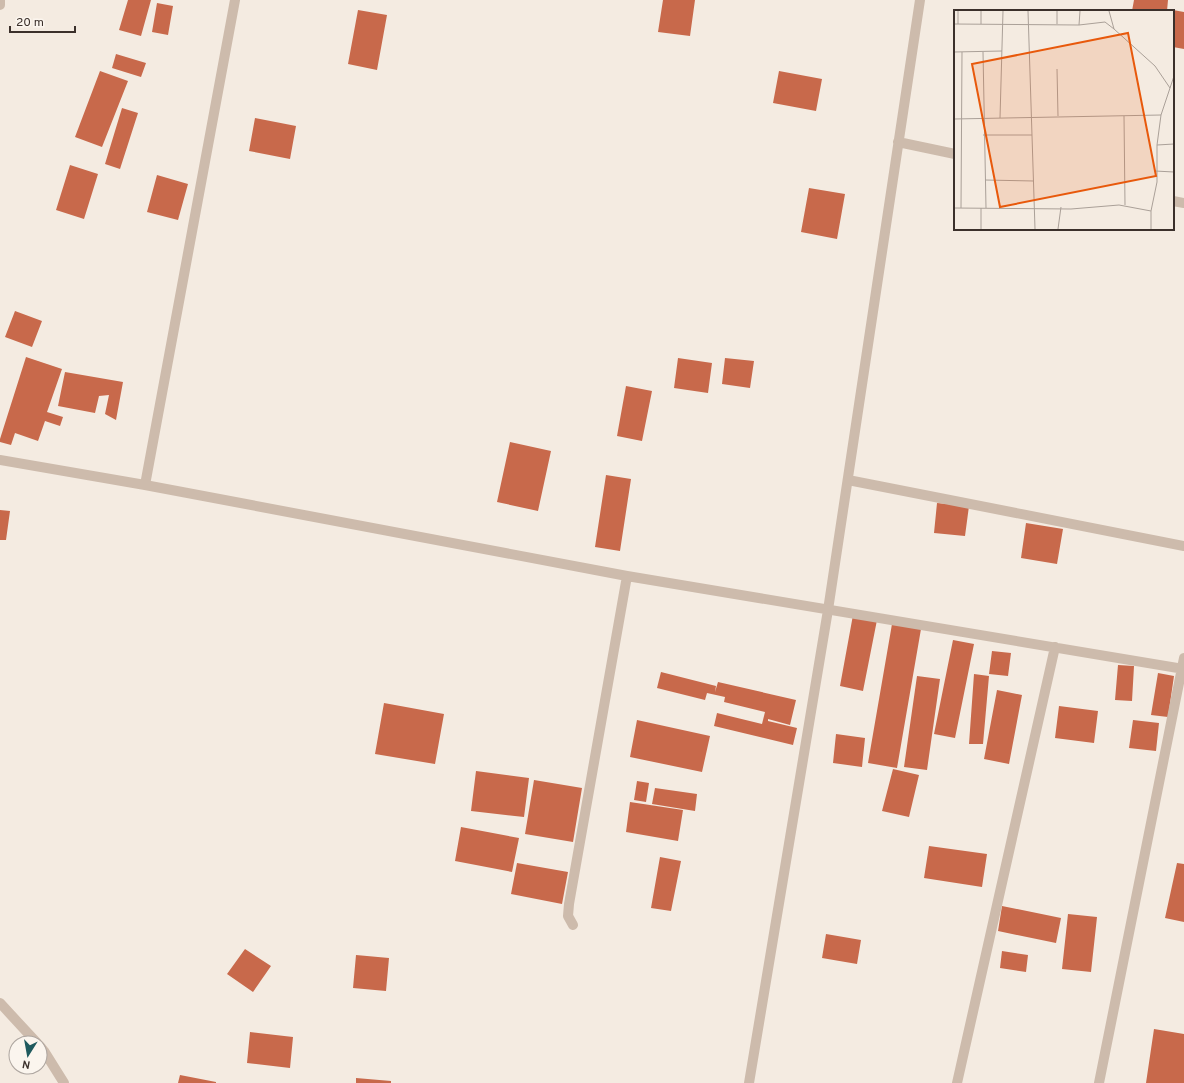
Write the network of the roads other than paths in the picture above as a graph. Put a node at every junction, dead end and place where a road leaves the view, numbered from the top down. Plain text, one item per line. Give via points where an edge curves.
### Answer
1 (0, 0) edge
2 (234, 0) edge
3 (920, 0) edge
4 (0, 5) edge
5 (898, 142) junction
6 (954, 154) edge
7 (1174, 201) edge
8 (1184, 203) edge
9 (0, 460) edge
10 (848, 480) junction
11 (145, 485) junction
12 (1184, 546) edge
13 (627, 576) junction
14 (828, 610) junction
15 (1055, 647) junction
16 (1183, 665) edge
17 (573, 925) dead end
18 (0, 1003) edge
19 (30, 1035) edge
20 (48, 1057) edge
21 (64, 1083) edge
22 (749, 1083) edge
23 (957, 1083) edge
24 (1099, 1083) edge

1 - 4 street
2 - 11 street
3 - 5 street
5 - 6 street
5 - 10 street
7 - 8 street
9 - 11 street
10 - 12 street
10 - 14 street
11 - 13 street
13 - 14 street
13 - 17 street via 568,904 568,916
14 - 15 street
14 - 22 street
15 - 16 street
15 - 23 street
16 - 24 street
18 - 19 street
20 - 21 street

